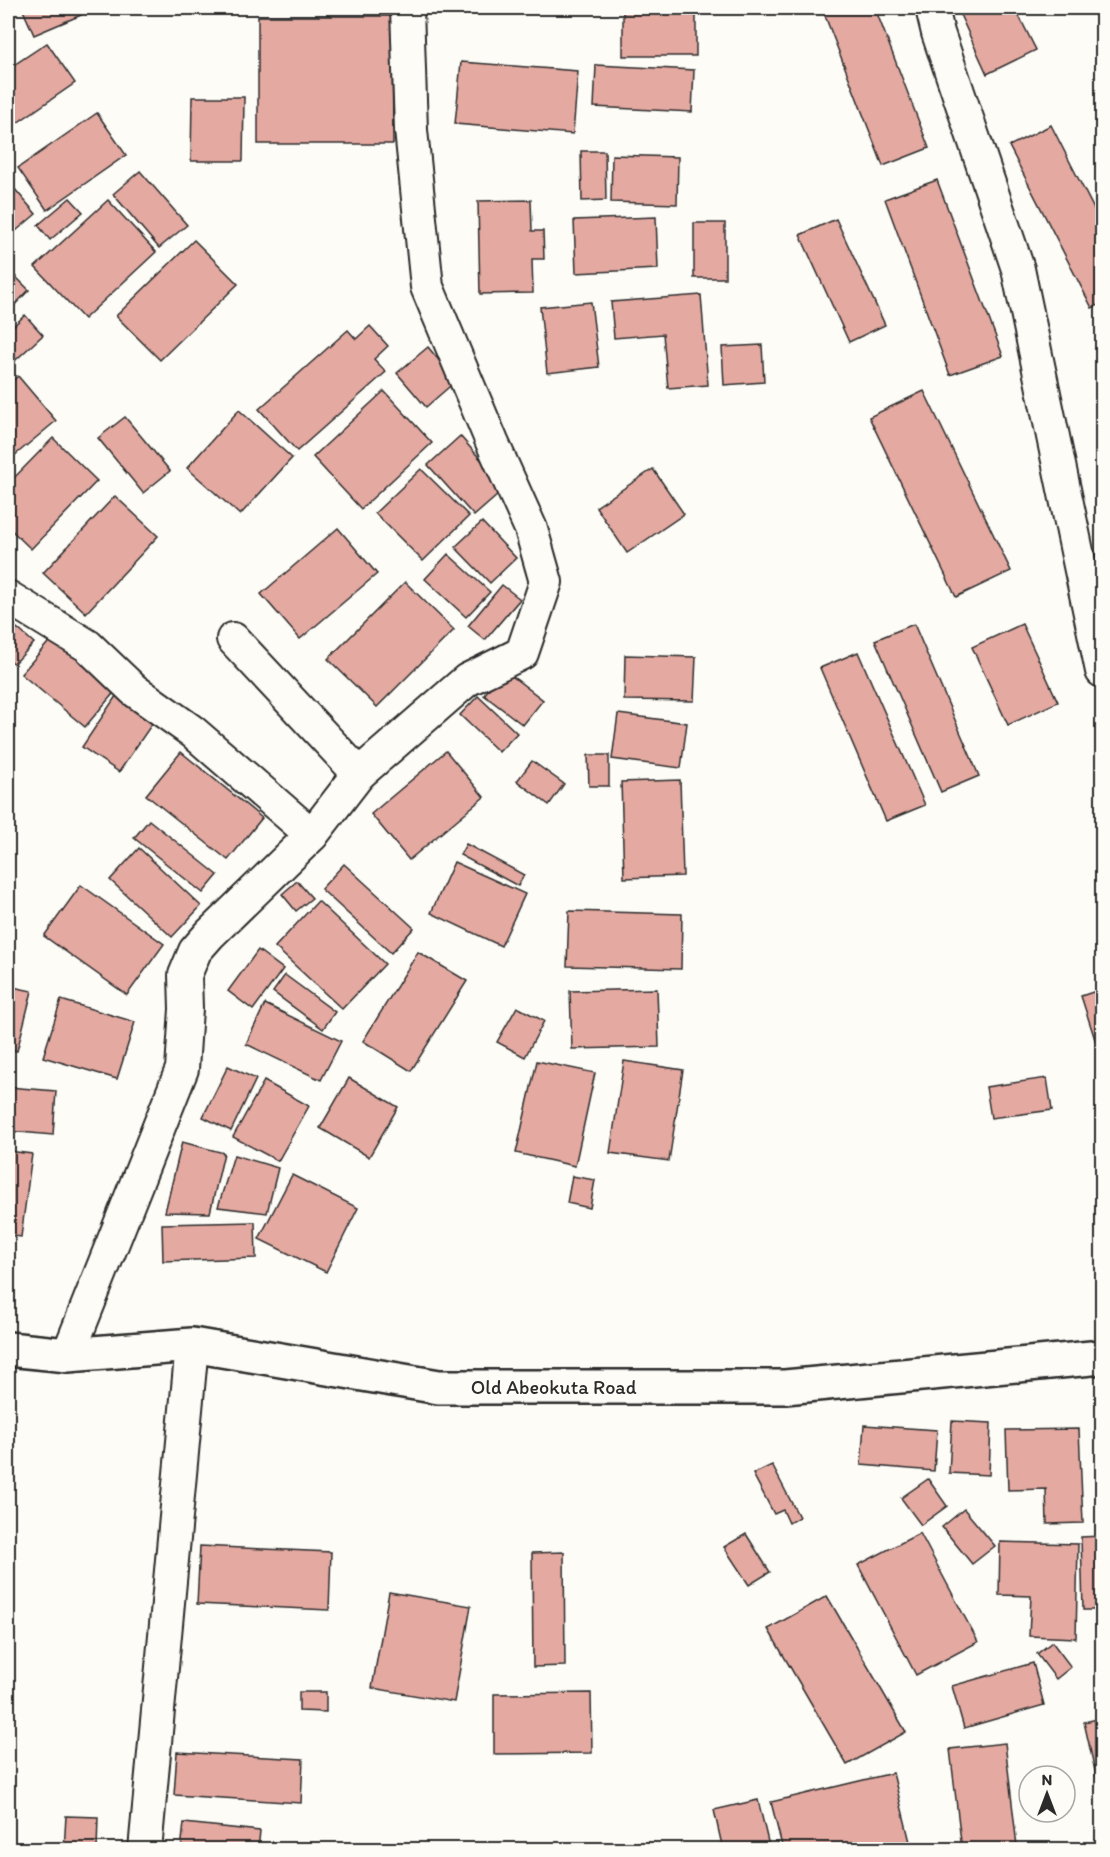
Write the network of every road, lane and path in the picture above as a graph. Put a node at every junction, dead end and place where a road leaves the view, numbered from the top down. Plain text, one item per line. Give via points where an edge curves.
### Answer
1 (407, 8) edge
2 (932, 8) edge
3 (9, 601) edge
4 (234, 639) dead end
5 (1102, 671) edge
6 (359, 774) junction
7 (312, 835) junction
8 (192, 1345) junction
9 (8, 1349) edge
10 (68, 1355) junction
11 (1102, 1357) edge
12 (145, 1850) edge

1 - 6 street via 411,130 427,287 531,529 546,582 522,653 467,680
2 - 5 street via 1018,269
3 - 7 street via 88,646 134,690 193,732
4 - 6 street
6 - 7 street
7 - 10 street via 195,951 185,975 182,1069
8 - 10 highway, Old Abeokuta Road
8 - 11 highway, Old Abeokuta Road via 439,1387 784,1387
8 - 12 street
9 - 10 highway, Old Abeokuta Road

